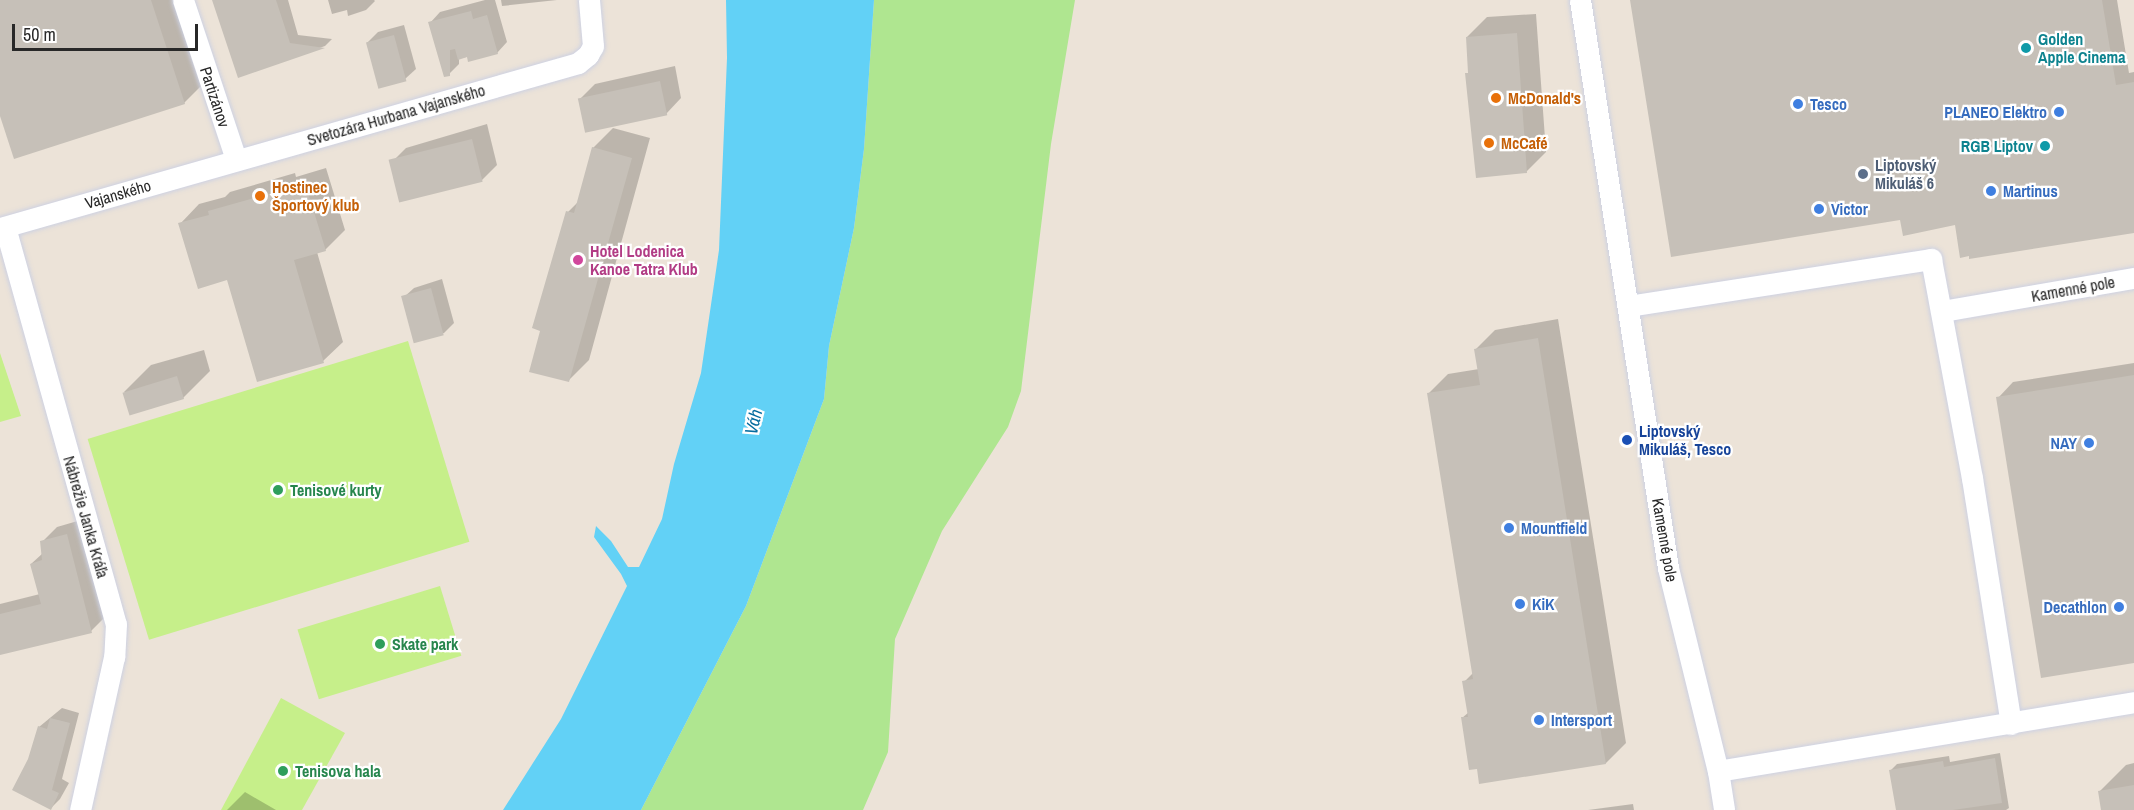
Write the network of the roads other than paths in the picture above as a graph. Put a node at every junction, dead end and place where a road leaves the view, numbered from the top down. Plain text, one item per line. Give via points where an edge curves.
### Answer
1 (183, 0) edge
2 (589, 0) edge
3 (1580, 0) edge
4 (236, 159) junction
5 (2, 227) edge
6 (2134, 278) edge
7 (1628, 306) junction
8 (1942, 311) junction
9 (2134, 702) edge
10 (2011, 724) junction
11 (1718, 771) junction
12 (80, 810) edge
13 (1724, 810) edge
14 (1740, 810) edge

1 - 4 street, Partizánov
2 - 4 street, Svetozára Hurbana Vajanského via 593,46 578,63
3 - 7 street, Kamenné pole
4 - 5 street, Vajanského
5 - 12 street, Nábrežie Janka Kráľa via 116,624 114,657
6 - 8 street, Kamenné pole
7 - 8 street via 1931,259
7 - 11 street, Kamenné pole via 1668,568
8 - 10 street
9 - 10 street
10 - 11 street
11 - 13 street, Kamenné pole
11 - 14 street, Kamenné pole

